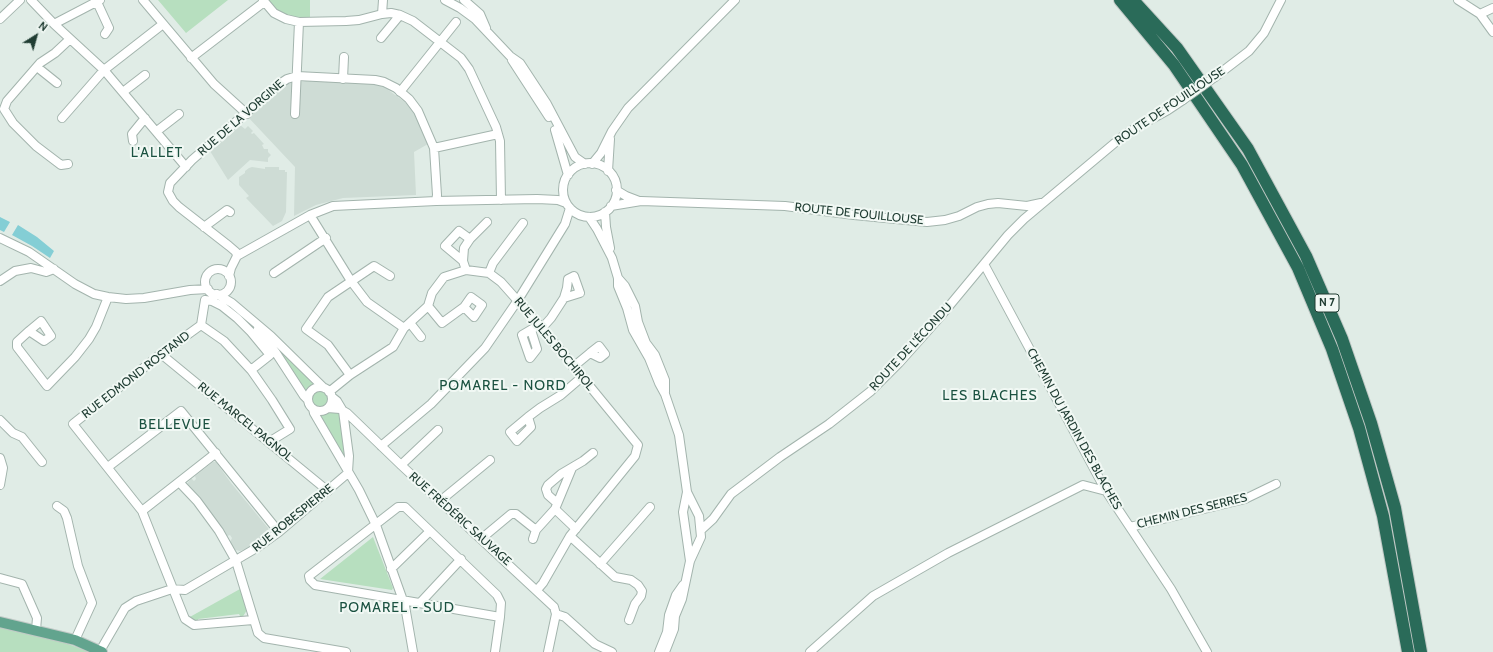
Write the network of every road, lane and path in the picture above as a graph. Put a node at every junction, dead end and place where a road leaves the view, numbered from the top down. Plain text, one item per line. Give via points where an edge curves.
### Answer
1 (20, 0) edge
2 (31, 0) edge
3 (144, 0) edge
4 (383, 0) edge
5 (445, 0) edge
6 (464, 0) edge
7 (735, 0) edge
8 (1120, 0) edge
9 (1133, 0) edge
10 (1281, 0) edge
11 (1458, 0) edge
12 (95, 1) edge
13 (263, 1) edge
14 (1493, 8) edge
15 (382, 14) junction
16 (1480, 14) junction
17 (400, 15) junction
18 (0, 19) edge
19 (299, 22) junction
20 (456, 22) dead end
21 (54, 24) junction
22 (162, 24) junction
23 (1493, 32) edge
24 (105, 34) dead end
25 (489, 35) junction
26 (381, 38) dead end
27 (70, 39) junction
28 (440, 42) junction
29 (510, 56) junction
30 (344, 57) dead end
31 (191, 58) junction
32 (37, 67) junction
33 (104, 70) junction
34 (145, 75) dead end
35 (297, 76) junction
36 (343, 79) junction
37 (56, 84) dead end
38 (123, 92) junction
39 (400, 92) junction
40 (2, 109) edge
41 (178, 114) dead end
42 (247, 114) junction
43 (295, 114) dead end
44 (62, 118) dead end
45 (145, 118) junction
46 (157, 131) junction
47 (612, 131) junction
48 (498, 134) junction
49 (133, 141) dead end
50 (434, 148) junction
51 (68, 164) dead end
52 (589, 164) junction
53 (186, 166) junction
54 (608, 171) junction
55 (568, 175) junction
56 (563, 187) junction
57 (616, 190) junction
58 (537, 199) junction
59 (500, 200) junction
60 (436, 201) junction
61 (642, 201) junction
62 (1044, 202) junction
63 (568, 206) junction
64 (608, 209) junction
65 (230, 212) dead end
66 (310, 215) junction
67 (585, 216) junction
68 (487, 222) dead end
69 (523, 223) dead end
70 (565, 224) junction
71 (204, 227) junction
72 (0, 238) edge
73 (326, 238) junction
74 (470, 239) junction
75 (237, 256) junction
76 (612, 258) junction
77 (463, 262) junction
78 (233, 264) junction
79 (984, 264) junction
80 (54, 269) junction
81 (220, 270) junction
82 (466, 270) junction
83 (274, 273) dead end
84 (489, 273) junction
85 (229, 276) junction
86 (390, 276) dead end
87 (205, 280) junction
88 (0, 281) edge
89 (351, 281) junction
90 (208, 289) junction
91 (190, 290) junction
92 (228, 290) junction
93 (217, 294) junction
94 (108, 297) junction
95 (564, 298) dead end
96 (518, 300) junction
97 (232, 303) junction
98 (428, 306) junction
99 (464, 306) dead end
100 (249, 318) junction
101 (201, 325) junction
102 (407, 325) junction
103 (541, 327) junction
104 (532, 330) dead end
105 (29, 331) dead end
106 (421, 337) dead end
107 (590, 353) dead end
108 (161, 354) junction
109 (573, 367) junction
110 (251, 370) junction
111 (350, 375) junction
112 (582, 378) junction
113 (328, 392) junction
114 (308, 400) junction
115 (328, 408) junction
116 (314, 409) junction
117 (344, 410) junction
118 (528, 418) dead end
119 (0, 420) edge
120 (438, 430) dead end
121 (269, 442) junction
122 (381, 446) junction
123 (216, 453) junction
124 (593, 453) dead end
125 (0, 458) edge
126 (490, 460) dead end
127 (42, 462) dead end
128 (401, 465) junction
129 (108, 467) junction
130 (572, 468) junction
131 (348, 473) junction
132 (179, 482) junction
133 (1276, 484) dead end
134 (0, 485) edge
135 (328, 491) junction
136 (1106, 491) junction
137 (440, 501) junction
138 (689, 504) junction
139 (57, 506) dead end
140 (556, 506) junction
141 (650, 507) dead end
142 (142, 511) junction
143 (699, 516) junction
144 (710, 521) junction
145 (376, 525) junction
146 (1130, 527) junction
147 (576, 528) junction
148 (536, 530) junction
149 (701, 530) junction
150 (430, 531) junction
151 (279, 532) junction
152 (570, 536) junction
153 (533, 538) dead end
154 (481, 539) junction
155 (688, 547) junction
156 (696, 548) junction
157 (460, 559) junction
158 (236, 561) junction
159 (690, 561) junction
160 (600, 564) junction
161 (391, 569) junction
162 (0, 578) edge
163 (684, 583) junction
164 (172, 589) junction
165 (537, 590) junction
166 (403, 600) junction
167 (420, 603) junction
168 (556, 614) junction
169 (500, 617) junction
170 (253, 620) junction
171 (628, 620) dead end
172 (0, 622) edge
173 (36, 630) junction
174 (76, 640) junction
175 (101, 651) edge
176 (346, 652) edge
177 (413, 652) edge
178 (495, 652) edge
179 (548, 652) edge
180 (612, 652) edge
181 (659, 652) edge
182 (666, 652) edge
183 (810, 652) edge
184 (1207, 652) edge
185 (1408, 652) edge
186 (1421, 652) edge

1 - 18 street
2 - 21 street
3 - 22 street
4 - 15 street
5 - 25 street via 475,19
6 - 25 street via 480,14
7 - 47 street via 637,98
8 - 185 highway, N 7 via 1174,65 1242,165 1298,268 1332,349 1359,428 1383,516
9 - 186 highway, N 7 via 1176,48 1248,149 1306,256 1342,338 1371,423 1395,508
10 - 62 street, ROUTE DE FOUILLOUSE, bridge via 1264,33 1249,51 1183,100 1124,136
11 - 16 street
12 - 21 street
12 - 24 street via 109,28
13 - 19 street via 274,13
13 - 31 street
14 - 16 street
15 - 17 street
15 - 19 street via 346,21
16 - 23 street
17 - 26 street
17 - 28 street via 413,21
19 - 35 street
20 - 28 street
21 - 27 street
22 - 31 street
22 - 33 street
25 - 29 street
27 - 32 street
27 - 33 street
28 - 39 street
28 - 48 street via 466,63
29 - 52 street via 520,63 538,89 575,157
29 - 55 street via 554,127
30 - 36 street
31 - 42 street via 214,84
32 - 37 street
32 - 40 street
33 - 38 street
33 - 44 street
34 - 38 street
35 - 36 street, RUE DE LA VORGINE
35 - 42 street, RUE DE LA VORGINE via 278,85
35 - 43 street
36 - 39 street, RUE DE LA VORGINE via 384,82
38 - 45 street
39 - 50 street, RUE DE LA VORGINE via 416,106
40 - 51 street via 36,146 61,165
41 - 46 street
42 - 53 street, RUE DE LA VORGINE
45 - 46 street
45 - 49 street via 132,134
46 - 53 street
47 - 52 street via 601,154
47 - 54 street
48 - 50 street
48 - 59 street via 501,148
50 - 60 street, RUE DE LA VORGINE
52 - 54 street via 603,167
52 - 55 street via 575,168
53 - 71 street, RUE DE LA VORGINE via 170,183 168,192 179,207
54 - 57 street
55 - 56 street
56 - 58 street via 552,196
56 - 63 street
57 - 61 street, ROUTE DE FOUILLOUSE
57 - 64 street via 614,201
58 - 59 street
58 - 63 street via 558,200
59 - 60 street
60 - 66 street via 344,204 324,208
61 - 62 street, ROUTE DE FOUILLOUSE via 786,206 927,222 959,216 988,204 1027,206
61 - 64 street, ROUTE DE FOUILLOUSE
62 - 79 street, ROUTE DE L'ÉCONDU via 1008,235
63 - 67 street
63 - 70 street
64 - 67 street via 600,215
64 - 76 street via 606,227
65 - 71 street via 227,210
66 - 73 street
66 - 75 street
67 - 70 street
67 - 76 street via 597,230
68 - 74 street
69 - 84 street via 493,263
70 - 96 street
71 - 75 street, RUE DE LA VORGINE via 236,252
72 - 80 street via 29,252
73 - 83 street
73 - 89 street
74 - 77 street via 464,248
74 - 77 street via 459,231 445,246
75 - 78 street
76 - 138 street via 618,286 633,330 665,394 679,435
77 - 82 street
78 - 81 street
78 - 85 street
79 - 136 street, CHEMIN DU JARDIN DES BLACHES
79 - 144 street, ROUTE DE L'ÉCONDU via 899,364 871,391 829,424 753,476 731,494
80 - 88 street via 46,272 31,268 15,271
80 - 94 street via 84,290
81 - 85 street
81 - 87 street via 212,270
82 - 84 street
82 - 98 street via 444,277 432,293
84 - 96 street, RUE JULES BOCHIROL
85 - 92 street
86 - 89 street via 374,266
87 - 90 street
87 - 91 street
89 - 102 street via 367,302
89 - 111 street via 328,297 306,329 328,345
90 - 91 street
90 - 93 street
91 - 94 street via 144,298
92 - 93 street
92 - 97 street
93 - 97 street
94 - 105 street via 89,339 47,386 17,347 17,342
95 - 103 street via 551,318
96 - 103 street, RUE JULES BOCHIROL
96 - 122 street via 485,348 431,404
97 - 100 street
98 - 99 street via 442,323
98 - 102 street
100 - 113 street, RUE FRÉDÉRIC SAUVAGE via 283,347
100 - 114 street
101 - 108 street, RUE EDMOND ROSTAND
101 - 110 street via 224,341
101 - 110 street via 205,300 222,306 237,318 270,355
102 - 106 street
102 - 111 street via 393,347
103 - 104 street
103 - 109 street, RUE JULES BOCHIROL
107 - 109 street
108 - 121 street, RUE MARCEL PAGNOL
108 - 129 street, RUE EDMOND ROSTAND via 73,424
109 - 112 street, RUE JULES BOCHIROL
110 - 121 street via 290,429
111 - 113 street
112 - 118 street
112 - 147 street, RUE JULES BOCHIROL via 638,445 635,456
113 - 114 street via 314,389
113 - 115 street via 331,404
113 - 117 street, RUE FRÉDÉRIC SAUVAGE
114 - 116 street
115 - 116 street via 321,411
115 - 117 street
116 - 131 street
117 - 122 street, RUE FRÉDÉRIC SAUVAGE
117 - 131 street
119 - 127 street via 13,433 22,437
120 - 128 street
121 - 135 street, RUE MARCEL PAGNOL
122 - 128 street, RUE FRÉDÉRIC SAUVAGE
123 - 129 street via 180,410
123 - 132 street
123 - 151 street
124 - 130 street
125 - 134 street via 3,468
126 - 137 street
128 - 137 street, RUE FRÉDÉRIC SAUVAGE
129 - 142 street, RUE EDMOND ROSTAND
130 - 140 street
130 - 140 street via 561,474 546,489
131 - 135 street, RUE ROBESPIERRE
131 - 145 street
132 - 142 street
132 - 158 street via 219,531
133 - 146 street, CHEMIN DES SERRES via 1245,499
135 - 151 street, RUE ROBESPIERRE
136 - 146 street, CHEMIN DU JARDIN DES BLACHES
136 - 183 street via 1083,485 948,553 873,596
137 - 154 street, RUE FRÉDÉRIC SAUVAGE
138 - 143 street
138 - 155 street via 683,512
139 - 174 street via 67,518 78,566 92,603
140 - 147 street
140 - 148 street
141 - 160 street
142 - 164 street, RUE EDMOND ROSTAND
143 - 144 street
143 - 149 street
144 - 149 street, ROUTE DE L'ÉCONDU
145 - 150 street via 398,507 405,507
145 - 161 street
145 - 166 street via 309,576 310,580 314,585
146 - 184 street, CHEMIN DU JARDIN DES BLACHES via 1171,589
147 - 152 street, RUE JULES BOCHIROL
148 - 153 street
148 - 154 street via 516,514 511,514
149 - 156 street
150 - 157 street
150 - 161 street
151 - 158 street, RUE ROBESPIERRE
152 - 160 street
152 - 165 street, RUE JULES BOCHIROL
154 - 165 street, RUE FRÉDÉRIC SAUVAGE
155 - 156 street
155 - 159 street
156 - 159 street
157 - 167 street
157 - 169 street via 497,595 501,603
158 - 164 street, RUE ROBESPIERRE via 185,590
158 - 170 street
159 - 163 street
160 - 171 street via 615,577 631,580 642,591
161 - 166 street
162 - 173 street via 22,584 36,618
163 - 181 street via 669,614 667,632
163 - 182 street
164 - 170 street, RUE EDMOND ROSTAND via 185,620 194,625
164 - 175 street, RUE ROBESPIERRE via 125,608
165 - 168 street, RUE FRÉDÉRIC SAUVAGE via 554,607
166 - 167 street
166 - 177 street
167 - 169 street
168 - 179 street
168 - 180 street via 565,617 595,644
169 - 178 street
170 - 176 street via 258,633 264,638
172 - 173 main road
173 - 174 main road
174 - 175 main road

